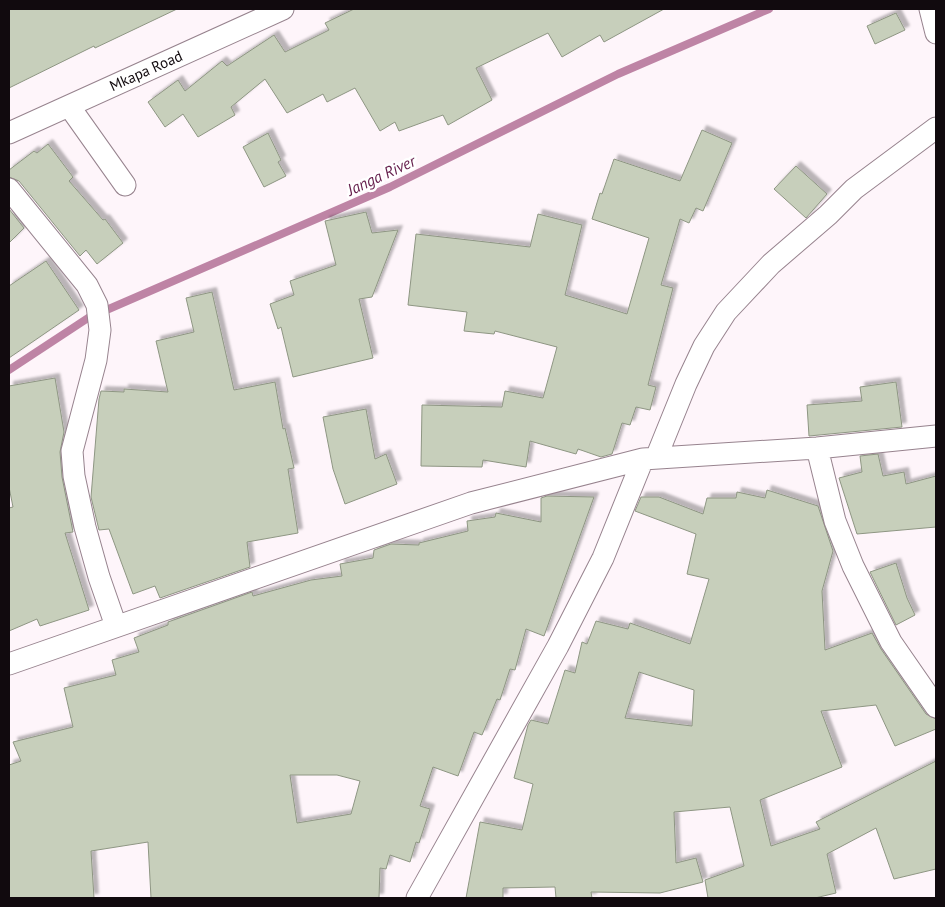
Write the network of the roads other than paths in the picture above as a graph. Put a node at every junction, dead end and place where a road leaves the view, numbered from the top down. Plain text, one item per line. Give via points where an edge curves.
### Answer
1 (283, 9) edge
2 (930, 9) edge
3 (936, 33) edge
4 (69, 106) junction
5 (936, 128) edge
6 (9, 133) edge
7 (125, 185) dead end
8 (9, 189) edge
9 (936, 436) edge
10 (816, 448) junction
11 (650, 458) junction
12 (116, 626) junction
13 (9, 664) edge
14 (936, 707) edge
15 (417, 898) edge

1 - 4 street, Mkapa Road
2 - 3 street
4 - 6 street, Mkapa Road
4 - 7 street
5 - 11 street via 854,189 771,264 726,312 704,346
8 - 12 street via 86,285 97,305 100,330 96,360 72,451 85,527
9 - 10 street
10 - 11 street
10 - 14 street via 835,521 854,566 891,642
11 - 12 street via 471,503
11 - 15 street via 558,646
12 - 13 street

